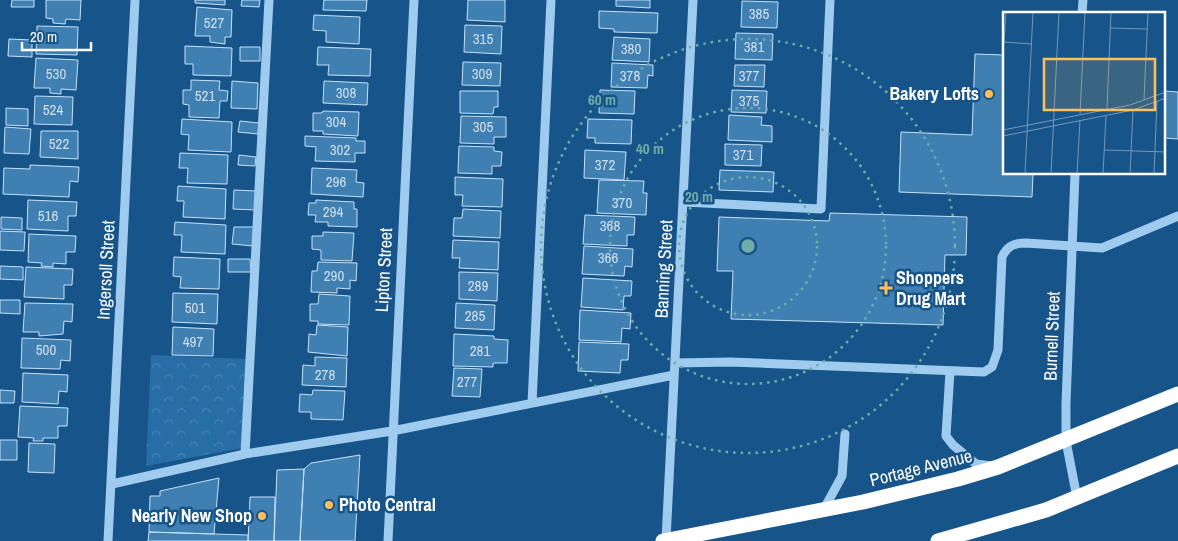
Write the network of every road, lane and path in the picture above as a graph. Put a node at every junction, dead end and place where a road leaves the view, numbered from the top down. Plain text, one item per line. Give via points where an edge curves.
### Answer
1 (136, 0) edge
2 (269, 0) edge
3 (414, 0) edge
4 (551, 0) edge
5 (693, 0) edge
6 (830, 0) edge
7 (1075, 175) edge
8 (684, 202) junction
9 (1178, 216) edge
10 (1072, 247) junction
11 (675, 363) junction
12 (950, 371) junction
13 (674, 375) junction
14 (1178, 394) edge
15 (532, 403) junction
16 (392, 431) junction
17 (844, 434) dead end
18 (1066, 441) junction
19 (246, 454) junction
20 (1178, 456) edge
21 (998, 467) junction
22 (112, 484) junction
23 (1077, 498) junction
24 (824, 508) junction
25 (946, 540) edge
26 (108, 541) edge
27 (388, 541) edge
28 (664, 541) edge

1 - 22 street, Ingersoll Street
2 - 19 street
3 - 16 street, Lipton Street
4 - 15 street
5 - 8 street, Banning Street
6 - 8 street via 821,209
7 - 10 street, Burnell Street
8 - 11 street, Banning Street
9 - 10 street via 1102,248
10 - 12 street via 1017,243 1005,250 996,358 992,367 984,372
10 - 18 street, Burnell Street
11 - 12 street via 732,362
11 - 13 street, Banning Street
12 - 21 street via 946,436 976,464
13 - 15 street
13 - 28 street, Banning Street
14 - 18 highway, Portage Avenue
15 - 16 street
16 - 19 street
16 - 27 street, Lipton Street
17 - 24 street via 842,476
18 - 21 highway, Portage Avenue
18 - 23 street, Burnell Street
19 - 22 street
20 - 23 highway
21 - 24 highway, Portage Avenue via 910,492
22 - 26 street, Ingersoll Street
23 - 25 highway via 1014,521
24 - 28 highway, Portage Avenue

